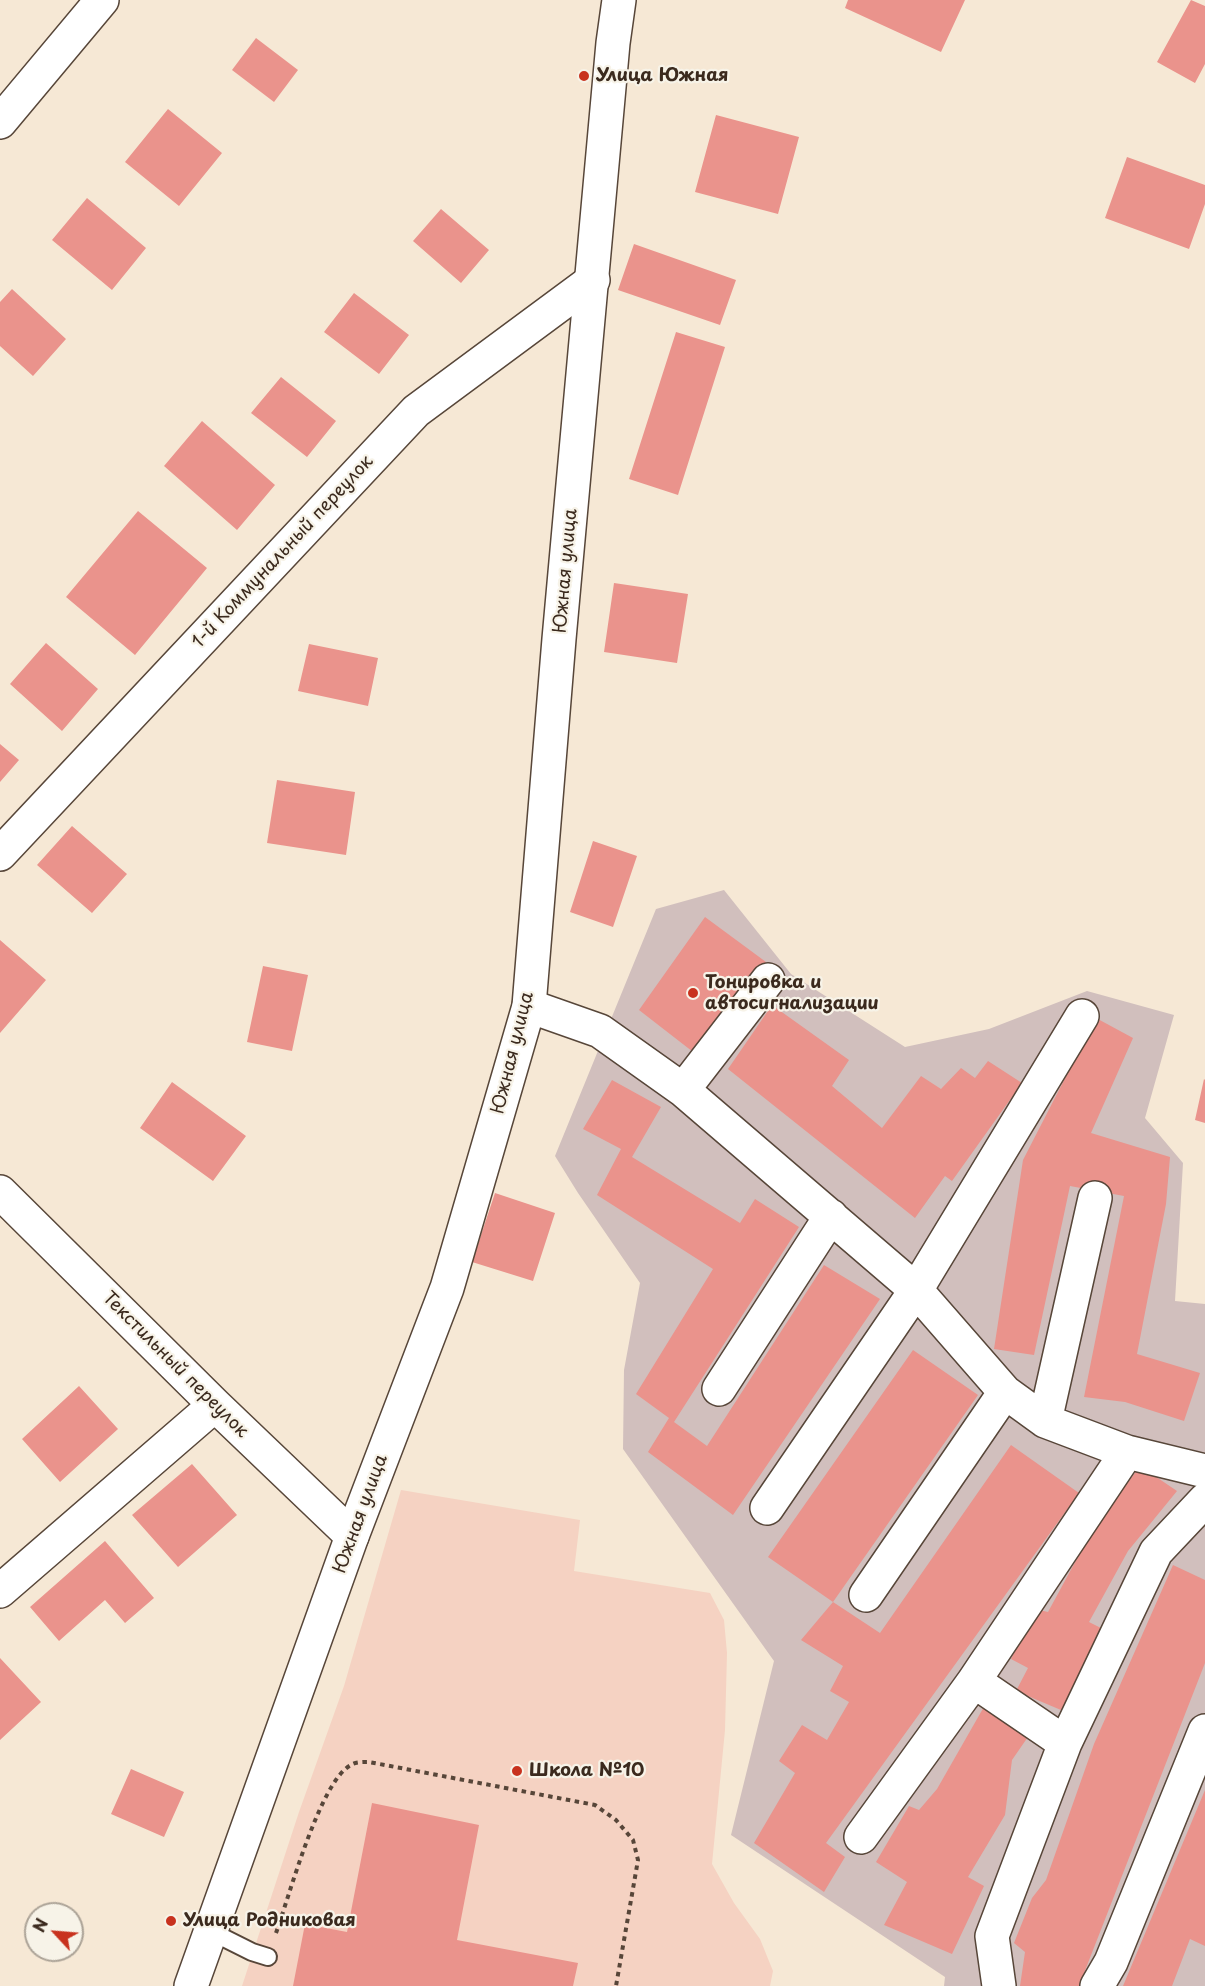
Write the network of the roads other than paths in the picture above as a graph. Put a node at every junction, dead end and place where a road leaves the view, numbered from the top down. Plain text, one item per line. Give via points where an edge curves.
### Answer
1 (102, 0) edge
2 (619, 0) edge
3 (0, 122) edge
4 (593, 280) junction
5 (0, 854) edge
6 (768, 980) dead end
7 (529, 1006) junction
8 (1082, 1016) dead end
9 (683, 1090) junction
10 (0, 1192) edge
11 (1095, 1198) dead end
12 (831, 1216) junction
13 (916, 1290) junction
14 (719, 1389) dead end
15 (1005, 1392) junction
16 (215, 1405) junction
17 (1045, 1421) junction
18 (1127, 1452) junction
19 (1205, 1471) edge
20 (1205, 1500) edge
21 (767, 1508) dead end
22 (351, 1536) junction
23 (0, 1591) edge
24 (866, 1594) dead end
25 (974, 1681) junction
26 (1205, 1731) edge
27 (1065, 1743) junction
28 (861, 1837) dead end
29 (212, 1932) junction
30 (268, 1957) road end
31 (191, 1986) edge
32 (999, 1986) edge
33 (1097, 1986) edge

1 - 3 street
2 - 4 street, Южная улица
4 - 5 street, 1-й Коммунальный переулок via 416,411
4 - 7 street, Южная улица
6 - 9 street
7 - 9 street via 600,1031
7 - 22 street, Южная улица via 447,1288
8 - 13 street
9 - 12 street
10 - 16 street, Текстильный переулок
11 - 17 street
12 - 13 street
12 - 14 street
13 - 15 street
13 - 21 street
15 - 17 street
15 - 24 street
16 - 22 street, Текстильный переулок
16 - 23 street
17 - 18 street
18 - 19 street
18 - 25 street
20 - 27 street via 1156,1552
22 - 29 street, Южная улица
25 - 27 street
25 - 28 street
26 - 33 street via 1111,1962
27 - 32 street via 992,1936
29 - 30 lane
29 - 31 street, Южная улица

